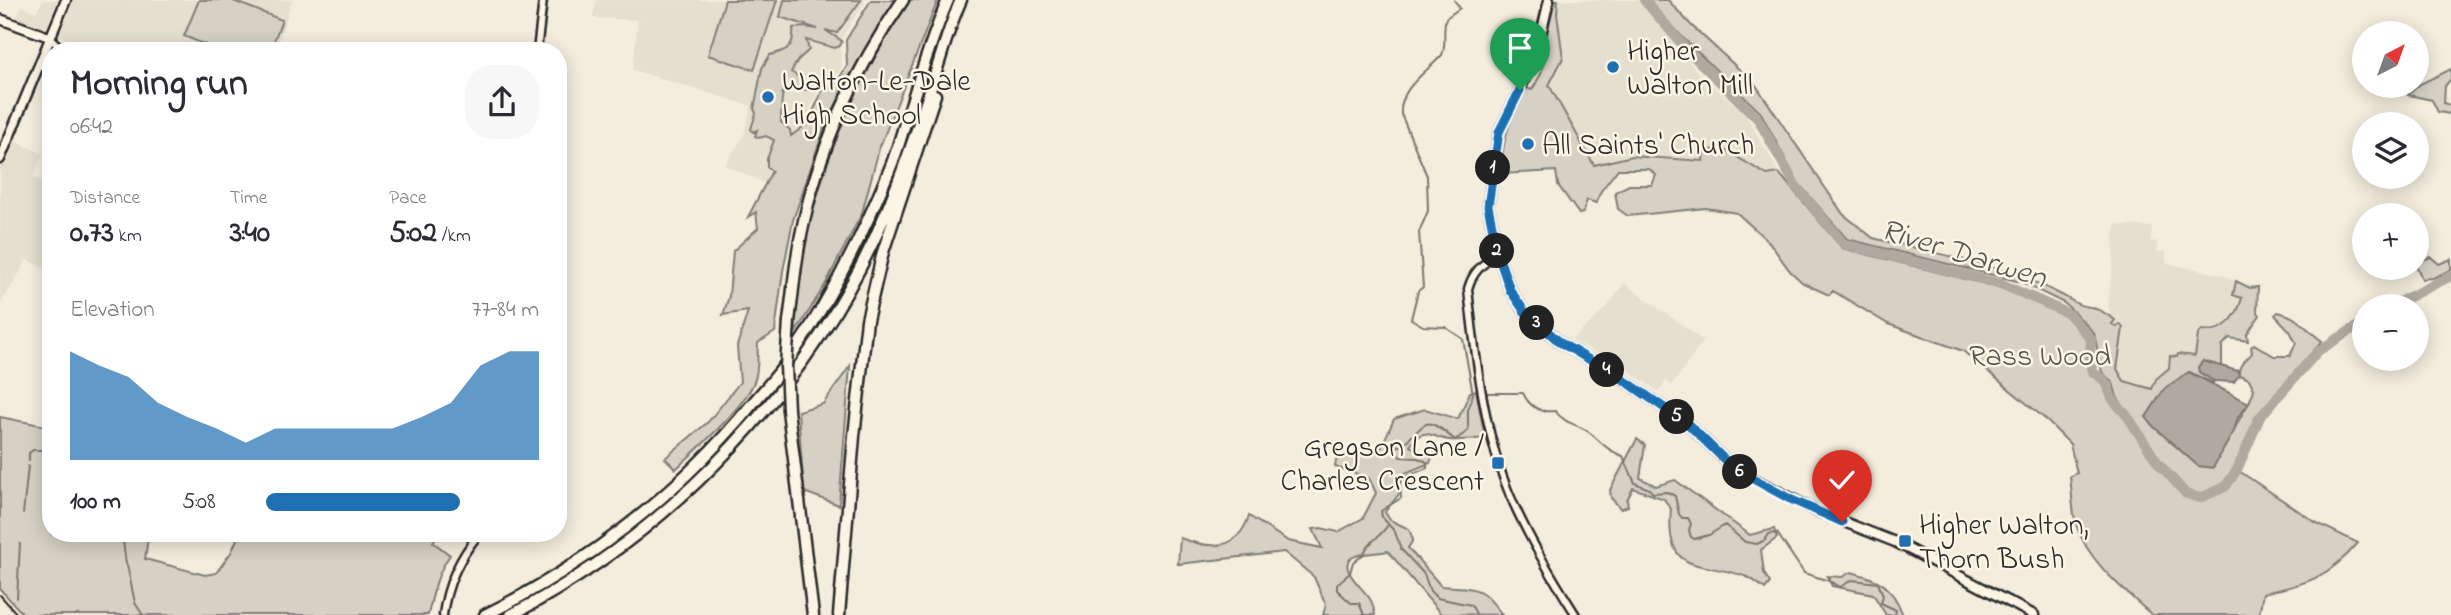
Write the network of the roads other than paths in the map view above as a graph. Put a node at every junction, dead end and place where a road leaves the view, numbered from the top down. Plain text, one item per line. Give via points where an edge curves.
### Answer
1 (66, 0) edge
2 (543, 0) edge
3 (903, 0) edge
4 (948, 0) edge
5 (961, 0) edge
6 (1549, 0) edge
7 (0, 19) edge
8 (951, 27) junction
9 (49, 37) junction
10 (47, 42) edge
11 (54, 42) edge
12 (538, 42) edge
13 (42, 56) edge
14 (0, 159) edge
15 (1498, 255) junction
16 (473, 542) edge
17 (443, 614) edge
18 (485, 615) edge
19 (511, 615) edge
20 (813, 615) edge
21 (839, 615) edge
22 (1576, 615) edge
23 (2034, 615) edge

1 - 9 main road
2 - 12 street
3 - 20 highway, bridge via 850,92 819,167 801,235 786,366
4 - 18 highway via 930,41 893,162 866,225 789,360 728,433 662,498 598,548
5 - 8 highway
6 - 15 main road via 1539,43 1499,132 1488,206
7 - 9 main road
8 - 19 highway via 884,217 807,354 740,438 663,513 596,564
8 - 21 highway via 931,111 883,252 867,320
9 - 10 main road
9 - 11 street
13 - 14 main road
15 - 22 street via 1480,267 1468,289 1486,409 1508,491 1528,537
15 - 23 main road via 1510,290 1542,329 1689,425 1733,468 1816,512 1895,542
16 - 17 street via 458,563

